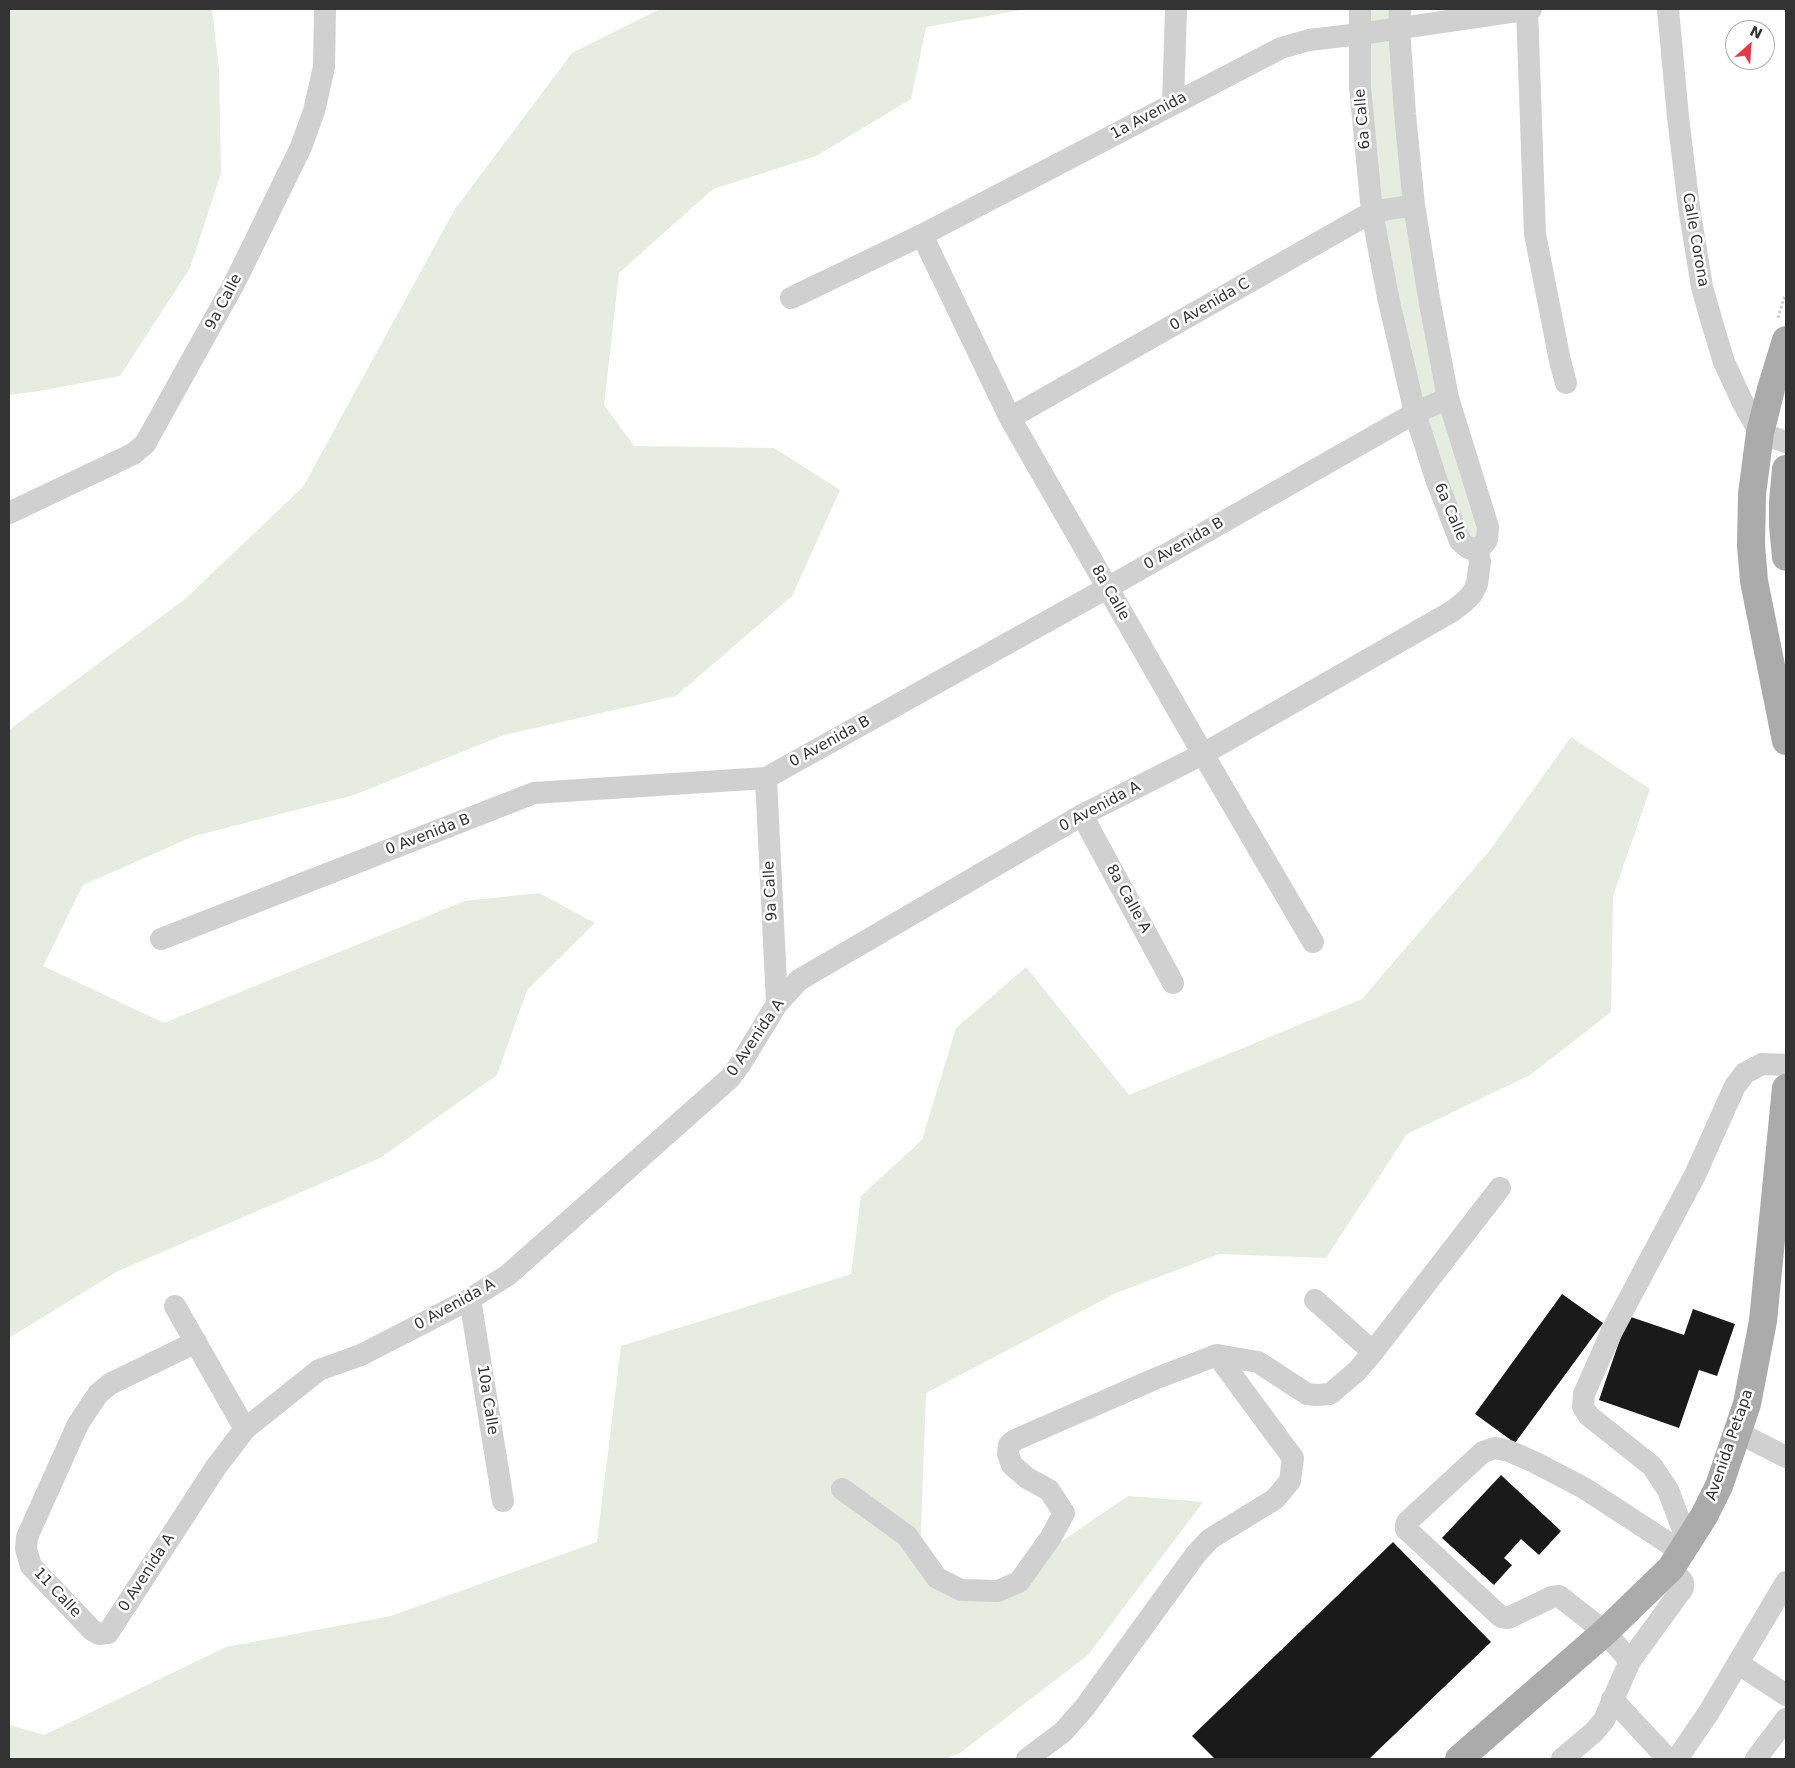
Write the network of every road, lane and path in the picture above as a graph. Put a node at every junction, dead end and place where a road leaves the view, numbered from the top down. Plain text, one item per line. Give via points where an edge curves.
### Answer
1 (325, 9) edge
2 (1176, 9) edge
3 (1360, 9) edge
4 (1528, 9) edge
5 (1668, 9) edge
6 (1400, 18) edge
7 (1360, 34) junction
8 (1172, 104) junction
9 (1414, 205) junction
10 (1372, 212) junction
11 (922, 235) junction
12 (791, 298) dead end
13 (1786, 299) edge
14 (1781, 332) edge
15 (1566, 383) dead end
16 (1448, 398) junction
17 (1415, 413) junction
18 (1010, 418) junction
19 (1760, 433) junction
20 (1786, 442) edge
21 (1786, 469) edge
22 (9, 513) edge
23 (1477, 549) junction
24 (1786, 557) edge
25 (1107, 588) junction
26 (1786, 741) edge
27 (1202, 754) junction
28 (766, 778) junction
29 (1082, 815) junction
30 (161, 939) dead end
31 (1313, 942) dead end
32 (1174, 983) dead end
33 (777, 1004) junction
34 (1786, 1065) edge
35 (1786, 1088) edge
36 (1500, 1188) dead end
37 (470, 1299) junction
38 (1315, 1300) dead end
39 (175, 1306) dead end
40 (196, 1342) junction
41 (1373, 1352) junction
42 (1217, 1355) junction
43 (245, 1429) junction
44 (1737, 1432) junction
45 (1786, 1457) edge
46 (842, 1489) dead end
47 (503, 1501) dead end
48 (1681, 1554) junction
49 (1786, 1582) edge
50 (108, 1632) joint
51 (1606, 1632) junction
52 (1630, 1661) junction
53 (1738, 1664) junction
54 (1786, 1696) edge
55 (1612, 1699) junction
56 (1786, 1720) edge
57 (1027, 1759) edge
58 (1458, 1759) edge
59 (1562, 1759) edge
60 (1668, 1759) edge
61 (1677, 1759) edge
62 (1756, 1759) edge

1 - 22 street, 9a Calle via 324,67 314,112 301,147 235,282 145,444 133,454
2 - 8 street
3 - 7 street, 6a Calle
4 - 6 street, 1a Avenida
4 - 15 street via 1534,234
5 - 19 street, Calle Corona via 1688,198 1702,287 1724,362
6 - 7 street, 1a Avenida
6 - 9 street, 6a Calle
7 - 8 street, 1a Avenida via 1309,40 1281,48
7 - 10 street, 6a Calle via 1360,87
8 - 11 street, 1a Avenida
9 - 10 street, 0 Avenida C
9 - 16 street, 6a Calle
10 - 17 street, 6a Calle
10 - 18 street, 0 Avenida C
11 - 12 street, 1a Avenida
11 - 18 street, 8a Calle
13 - 14 path
14 - 19 main road
16 - 17 street, 0 Avenida B
16 - 23 street, 6a Calle via 1488,527 1487,540
17 - 23 street, 6a Calle via 1457,535 1463,546
17 - 25 street, 0 Avenida B
18 - 25 street, 8a Calle
19 - 20 street
19 - 26 main road via 1752,494 1754,581
21 - 24 main road via 1783,526
23 - 27 street, 0 Avenida A via 1480,562 1477,584 1464,603 1452,612
25 - 27 street, 8a Calle
25 - 28 street, 0 Avenida B
27 - 29 street, 0 Avenida A
27 - 31 street, 8a Calle
28 - 30 street, 0 Avenida B via 534,793
28 - 33 street, 9a Calle
29 - 32 street, 8a Calle A
29 - 33 street, 0 Avenida A via 799,980
33 - 37 street, 0 Avenida A via 730,1078 508,1275
34 - 48 street via 1762,1064 1745,1072 1734,1086 1695,1175 1612,1331 1584,1394 1583,1407 1588,1416 1652,1466 1668,1490
35 - 44 main road, Avenida Petapa via 1763,1321 1747,1404
36 - 41 street
37 - 43 street, 0 Avenida A via 361,1355 319,1370
37 - 47 street, 10a Calle
38 - 41 street
39 - 40 street
40 - 43 street
40 - 50 street, 11 Calle via 110,1384 98,1394 78,1424 27,1537 26,1549 31,1566 92,1630 100,1634
41 - 42 street via 1330,1394 1316,1395 1308,1394 1258,1362
42 - 46 street via 1157,1378 1009,1445 1012,1465 1048,1490 1064,1513 1018,1582 998,1591 961,1590 937,1578 907,1536
42 - 57 street via 1293,1458 1290,1481 1275,1499 1210,1538 1085,1707 1063,1732
43 - 50 street, 0 Avenida A via 216,1467
44 - 45 street
44 - 48 main road, Avenida Petapa via 1719,1486
48 - 51 main road, Avenida Petapa
48 - 51 street via 1584,1488 1534,1462 1495,1448 1483,1452 1407,1522 1406,1529 1501,1617 1508,1618 1559,1596
48 - 52 street via 1683,1588
49 - 53 street
51 - 52 street
51 - 58 main road, Avenida Petapa
52 - 55 street
53 - 54 street
53 - 61 street
55 - 59 street via 1604,1720 1594,1732
55 - 60 street
56 - 62 street

